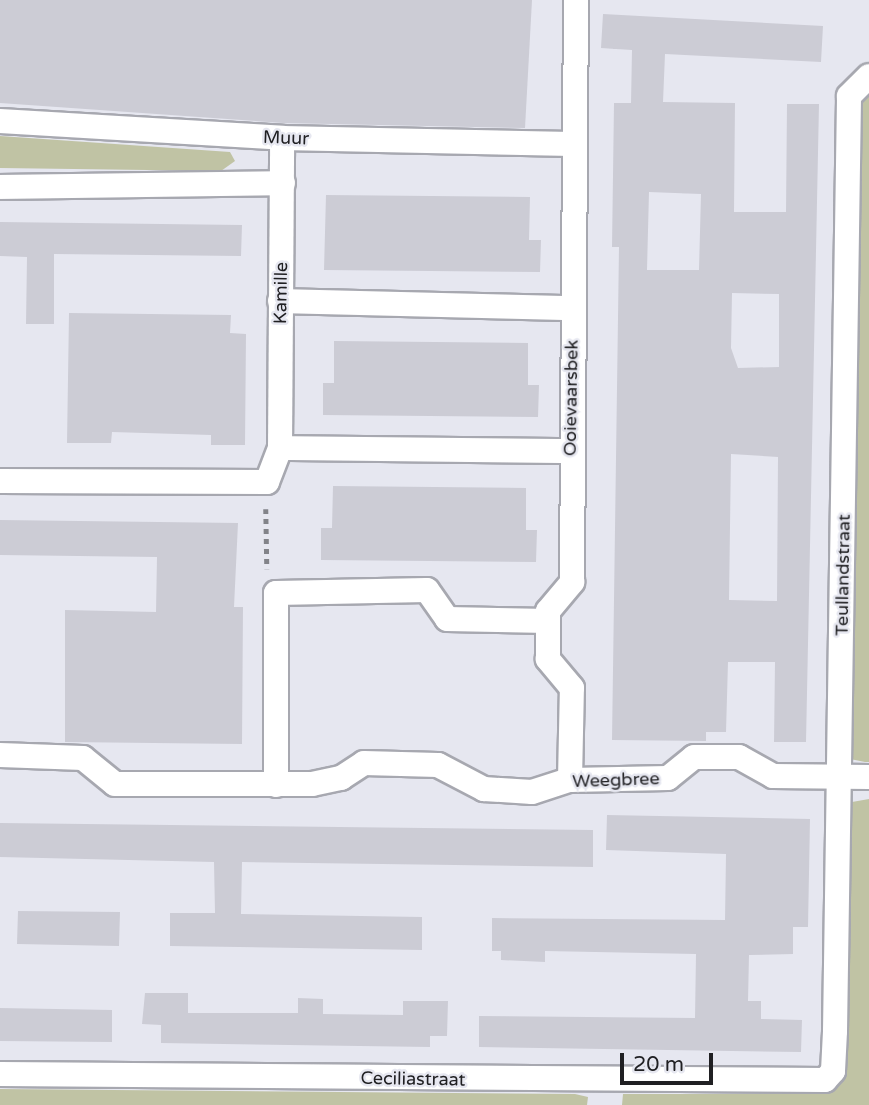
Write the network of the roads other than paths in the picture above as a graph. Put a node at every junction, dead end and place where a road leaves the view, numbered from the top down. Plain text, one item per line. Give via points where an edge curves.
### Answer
1 (576, 0) edge
2 (869, 76) edge
3 (0, 121) edge
4 (282, 138) junction
5 (572, 144) junction
6 (283, 183) junction
7 (0, 187) edge
8 (281, 301) junction
9 (572, 308) junction
10 (280, 448) junction
11 (570, 451) junction
12 (0, 481) edge
13 (548, 621) junction
14 (0, 755) edge
15 (869, 777) edge
16 (840, 778) junction
17 (570, 780) junction
18 (276, 785) junction
19 (0, 1074) edge
20 (825, 1080) joint
21 (609, 1093) edge

1 - 5 street, Ooievaarsbek
2 - 16 street, Teullandstraat via 849,96
3 - 4 street, Muur
4 - 5 street, Muur
4 - 6 street, Kamille
5 - 9 street, Ooievaarsbek
6 - 7 street
6 - 8 street, Kamille
8 - 9 street
8 - 10 street, Kamille
9 - 11 street, Ooievaarsbek
10 - 11 street
10 - 12 street via 267,482
11 - 13 street, Ooievaarsbek via 572,582 548,611
13 - 17 street, Ooievaarsbek via 548,659 572,688
13 - 18 street via 447,619 427,590 276,593
14 - 18 street, Weegbree via 83,758 115,784
15 - 16 street, Weegbree
16 - 17 street, Weegbree via 773,776 739,757 694,757 668,778
16 - 20 street, Teullandstraat via 833,1071
17 - 18 street, Weegbree via 532,792 497,790 438,765 364,763 341,778
19 - 21 street, Ceciliastraat
20 - 21 street, Ceciliastraat

